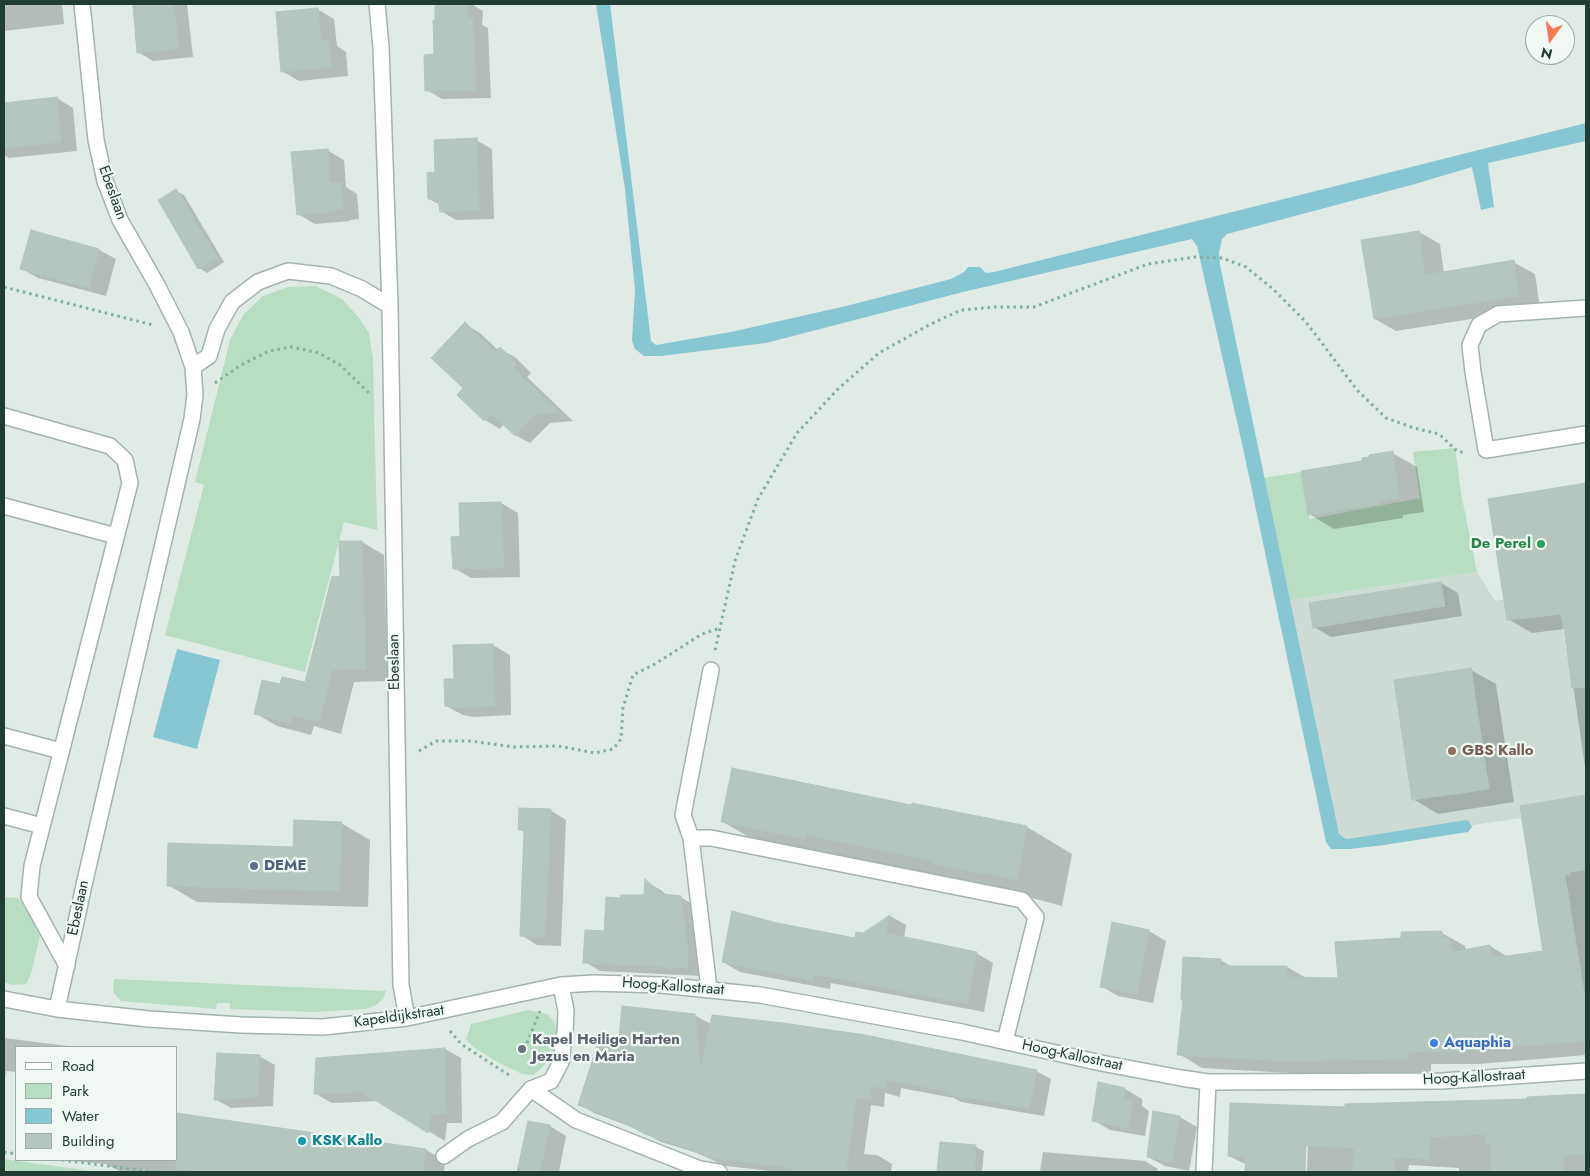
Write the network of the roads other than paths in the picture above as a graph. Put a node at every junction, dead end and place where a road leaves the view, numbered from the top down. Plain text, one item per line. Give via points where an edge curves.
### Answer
1 (82, 4) edge
2 (377, 4) edge
3 (390, 306) junction
4 (1586, 308) edge
5 (193, 368) junction
6 (4, 416) edge
7 (1586, 434) edge
8 (4, 506) edge
9 (116, 536) junction
10 (710, 670) road end
11 (4, 736) edge
12 (61, 751) junction
13 (4, 816) edge
14 (42, 826) junction
15 (691, 838) junction
16 (67, 966) junction
17 (561, 985) junction
18 (709, 989) junction
19 (4, 999) edge
20 (57, 1009) junction
21 (407, 1018) junction
22 (1005, 1041) junction
23 (1586, 1071) edge
24 (1208, 1082) junction
25 (532, 1089) junction
26 (444, 1156) dead end
27 (719, 1172) edge
28 (1204, 1172) edge

1 - 5 street, Ebeslaan via 96,140 105,181 120,220 182,332
2 - 3 street, Ebeslaan
3 - 5 street via 331,276 288,271 258,282 232,302 217,329 209,356
3 - 21 street, Ebeslaan via 401,985
4 - 7 street via 1498,314 1479,325 1470,345 1486,450
5 - 16 street, Ebeslaan via 195,395 192,419
6 - 9 street via 110,446 126,460 130,483
8 - 9 street
9 - 12 street
10 - 15 street via 683,815
11 - 12 street
12 - 14 street
13 - 14 street
14 - 16 street via 32,866 29,897
15 - 18 street
15 - 22 street via 712,838 1022,900 1036,917
16 - 20 street, Ebeslaan
17 - 18 street, Hoog-Kallostraat via 594,983
17 - 21 street, Kapeldijkstraat
17 - 25 street via 566,1011 561,1062 550,1081
18 - 22 street, Hoog-Kallostraat via 760,994
19 - 20 street, Kapeldijkstraat
20 - 21 street, Kapeldijkstraat via 149,1019 323,1027
22 - 24 street, Hoog-Kallostraat via 1101,1063
23 - 24 street, Hoog-Kallostraat via 1442,1081
24 - 28 street
25 - 26 street via 502,1122 468,1139
25 - 27 street via 576,1120 700,1169

